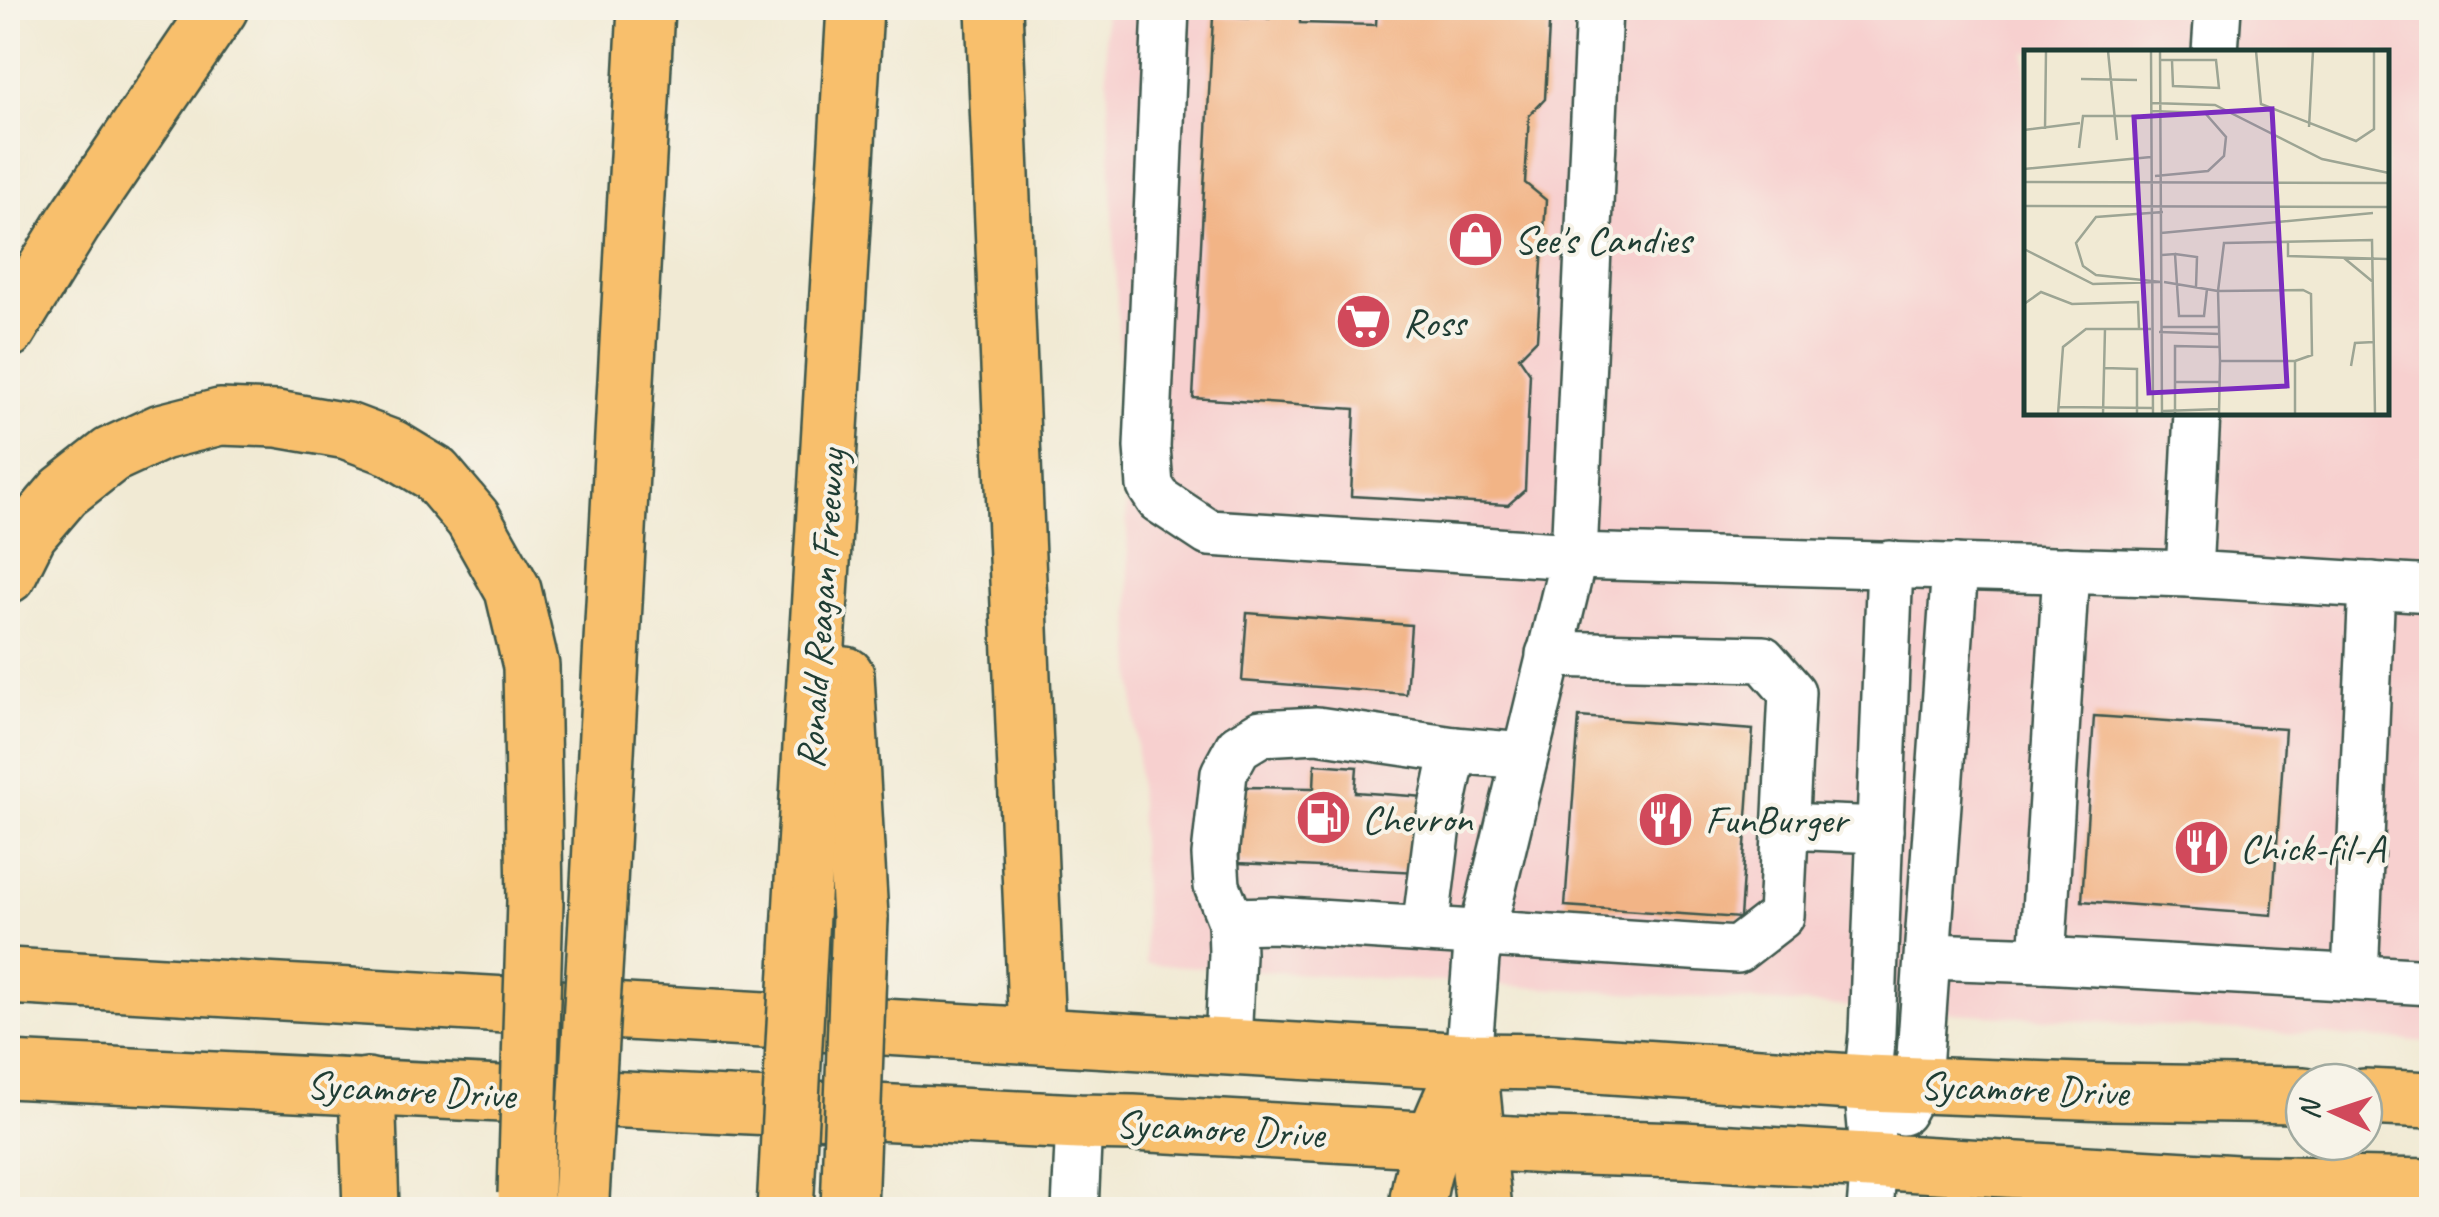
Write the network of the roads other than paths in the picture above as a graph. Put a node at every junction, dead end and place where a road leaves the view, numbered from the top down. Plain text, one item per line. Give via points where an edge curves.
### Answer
1 (220, 8) edge
2 (646, 8) edge
3 (855, 8) edge
4 (994, 8) edge
5 (1166, 8) edge
6 (1599, 8) edge
7 (2218, 8) edge
8 (2216, 50) edge
9 (8, 330) edge
10 (2197, 415) edge
11 (832, 426) junction
12 (1574, 556) junction
13 (1890, 564) junction
14 (1956, 567) junction
15 (2066, 570) junction
16 (2189, 574) junction
17 (8, 575) edge
18 (2372, 586) junction
19 (2432, 589) edge
20 (1549, 654) junction
21 (1454, 750) junction
22 (1524, 756) junction
23 (1785, 826) junction
24 (1880, 830) junction
25 (1230, 921) junction
26 (1425, 930) junction
27 (1482, 934) junction
28 (1929, 956) junction
29 (2042, 960) junction
30 (8, 976) edge
31 (2355, 978) junction
32 (2432, 982) edge
33 (1037, 1035) junction
34 (1228, 1046) junction
35 (1468, 1061) junction
36 (8, 1070) edge
37 (1893, 1083) junction
38 (367, 1086) junction
39 (2284, 1095) edge
40 (2384, 1098) edge
41 (2432, 1100) edge
42 (1079, 1122) junction
43 (1456, 1140) junction
44 (1872, 1185) edge
45 (2432, 1186) edge
46 (527, 1202) edge
47 (581, 1204) edge
48 (371, 1210) edge
49 (785, 1210) edge
50 (849, 1210) edge
51 (1075, 1210) edge
52 (1417, 1210) edge
53 (1484, 1210) edge

1 - 9 main road
2 - 47 main road, bridge
3 - 11 main road, Ronald Reagan Freeway
4 - 33 main road
5 - 12 lane via 1147,447 1150,486 1159,500 1210,533
6 - 12 lane
7 - 8 lane
10 - 16 lane
11 - 49 main road, Ronald Reagan Freeway, bridge
11 - 50 main road, bridge via 860,917
12 - 13 lane
12 - 20 lane
13 - 14 lane
13 - 24 lane
14 - 15 lane
14 - 28 lane
15 - 16 lane
15 - 29 lane
16 - 18 lane
17 - 46 main road, bridge via 29,533 64,492 111,454 220,417 347,431 392,448 435,474 473,519 513,590 531,666 535,901
18 - 19 lane
18 - 31 lane
20 - 22 lane
20 - 23 lane via 1763,658 1792,692
21 - 22 lane
21 - 25 lane via 1317,730 1261,732 1238,747 1224,774 1215,856
21 - 26 lane
22 - 27 lane
23 - 24 lane
23 - 27 lane via 1780,916 1737,950
24 - 37 lane via 1872,1034
25 - 26 lane
25 - 34 lane
26 - 27 lane
27 - 35 lane
28 - 29 lane
28 - 37 lane
29 - 31 lane
30 - 33 main road, Sycamore Drive
31 - 32 lane
33 - 34 main road, Sycamore Drive
34 - 35 main road, Sycamore Drive
35 - 37 main road, Sycamore Drive
35 - 43 main road
36 - 38 main road, Sycamore Drive
37 - 39 main road, Sycamore Drive
37 - 44 lane
38 - 42 main road, Sycamore Drive
38 - 48 main road
40 - 41 main road
42 - 43 main road, Sycamore Drive
42 - 51 lane
43 - 44 main road, Sycamore Drive
43 - 52 main road via 1418,1195
43 - 53 main road
44 - 45 main road, Sycamore Drive

